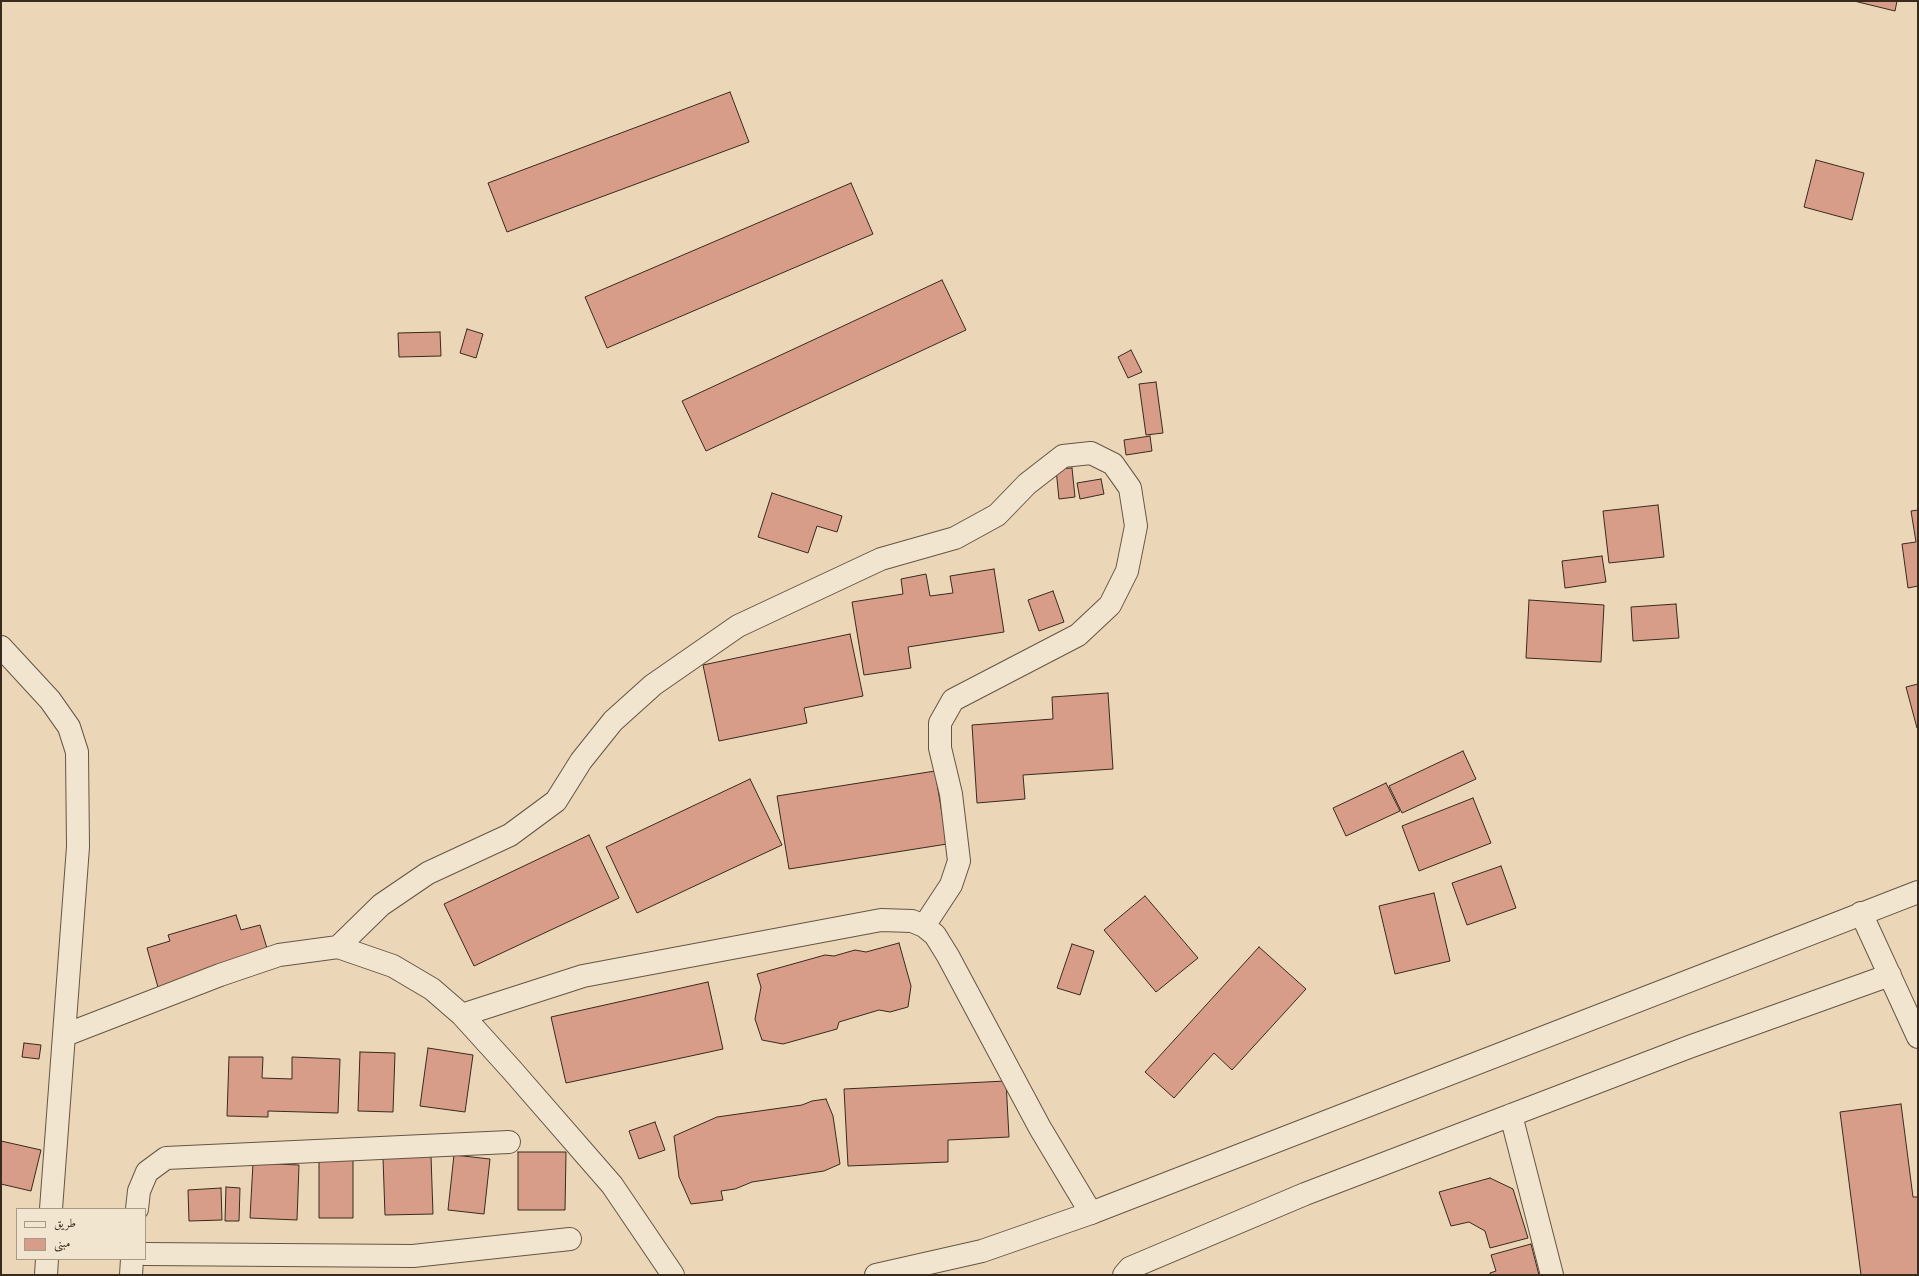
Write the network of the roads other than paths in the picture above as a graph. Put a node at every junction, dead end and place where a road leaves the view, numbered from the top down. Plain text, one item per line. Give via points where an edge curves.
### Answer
1 (1, 647) edge
2 (1918, 892) edge
3 (1861, 913) junction
4 (924, 926) junction
5 (338, 947) junction
6 (1890, 975) junction
7 (462, 1015) junction
8 (65, 1035) junction
9 (1918, 1037) edge
10 (1511, 1115) junction
11 (509, 1142) dead end
12 (51, 1208) edge
13 (137, 1208) edge
14 (1091, 1213) junction
15 (570, 1239) dead end
16 (146, 1254) edge
17 (47, 1260) edge
18 (132, 1260) edge
19 (46, 1275) edge
20 (131, 1275) edge
21 (673, 1275) edge
22 (876, 1275) edge
23 (1124, 1275) edge
24 (1552, 1275) edge

1 - 8 street via 54,705 69,727 77,752 78,847
2 - 3 street
3 - 6 street
3 - 14 street
4 - 5 street via 951,885 959,861 951,794 940,748 940,722 953,700 1078,635 1110,605 1127,571 1136,526 1130,488 1113,464 1090,453 1063,456 1027,484 997,515 955,538 881,559 738,626 653,684 613,721 581,761 556,801 510,835 428,873 381,905
4 - 7 street via 912,921 881,920 583,976
4 - 14 street via 935,935 948,956 1040,1128
5 - 7 street via 393,966 432,989
5 - 8 street via 279,955
6 - 9 street
6 - 10 street via 1689,1047
7 - 21 street via 612,1185
8 - 12 street
10 - 23 street via 1306,1194 1130,1268
10 - 24 street
11 - 13 street via 166,1158 148,1172 139,1191
14 - 22 street via 982,1251
15 - 16 street via 414,1256
17 - 19 street
18 - 20 street

